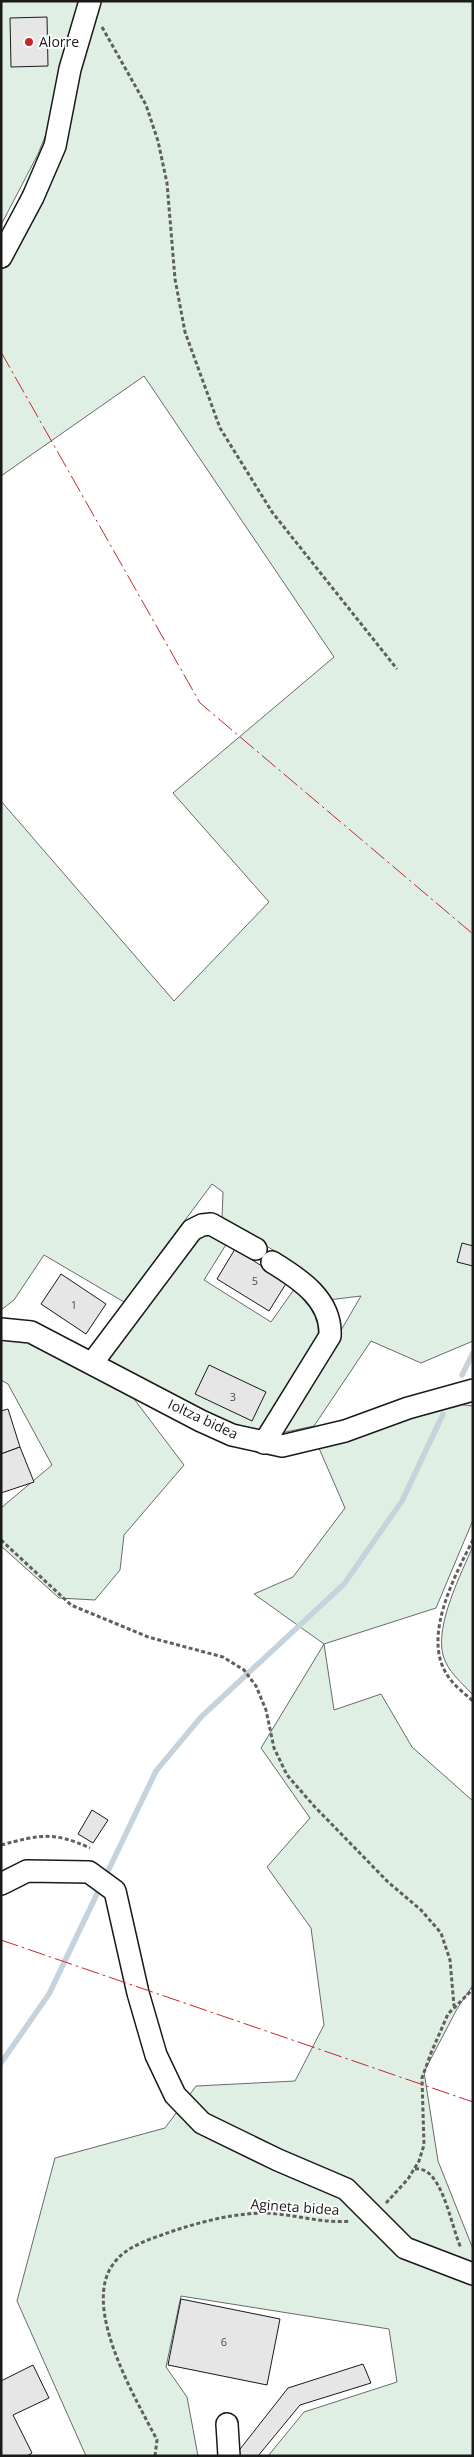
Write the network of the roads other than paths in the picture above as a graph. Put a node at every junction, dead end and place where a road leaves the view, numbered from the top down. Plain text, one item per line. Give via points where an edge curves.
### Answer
1 (90, 3) edge
2 (1, 257) edge
3 (1, 1329) edge
4 (93, 1362) junction
5 (468, 1393) edge
6 (264, 1443) junction
7 (1, 1884) edge
8 (473, 2274) edge
9 (226, 2424) dead end
10 (228, 2456) edge

1 - 2 street via 70,69 55,146
3 - 4 street, Ioltza bidea via 31,1332
4 - 6 street, Ioltza bidea via 201,1421 232,1435
4 - 6 street via 192,1230 210,1224 264,1256 308,1288 322,1303 331,1322 330,1336
5 - 6 street, Ioltza bidea via 319,1438 282,1446
7 - 8 street via 27,1872 89,1872 115,1891 143,2011 156,2055 175,2095 202,2123 346,2189 405,2248
9 - 10 street

